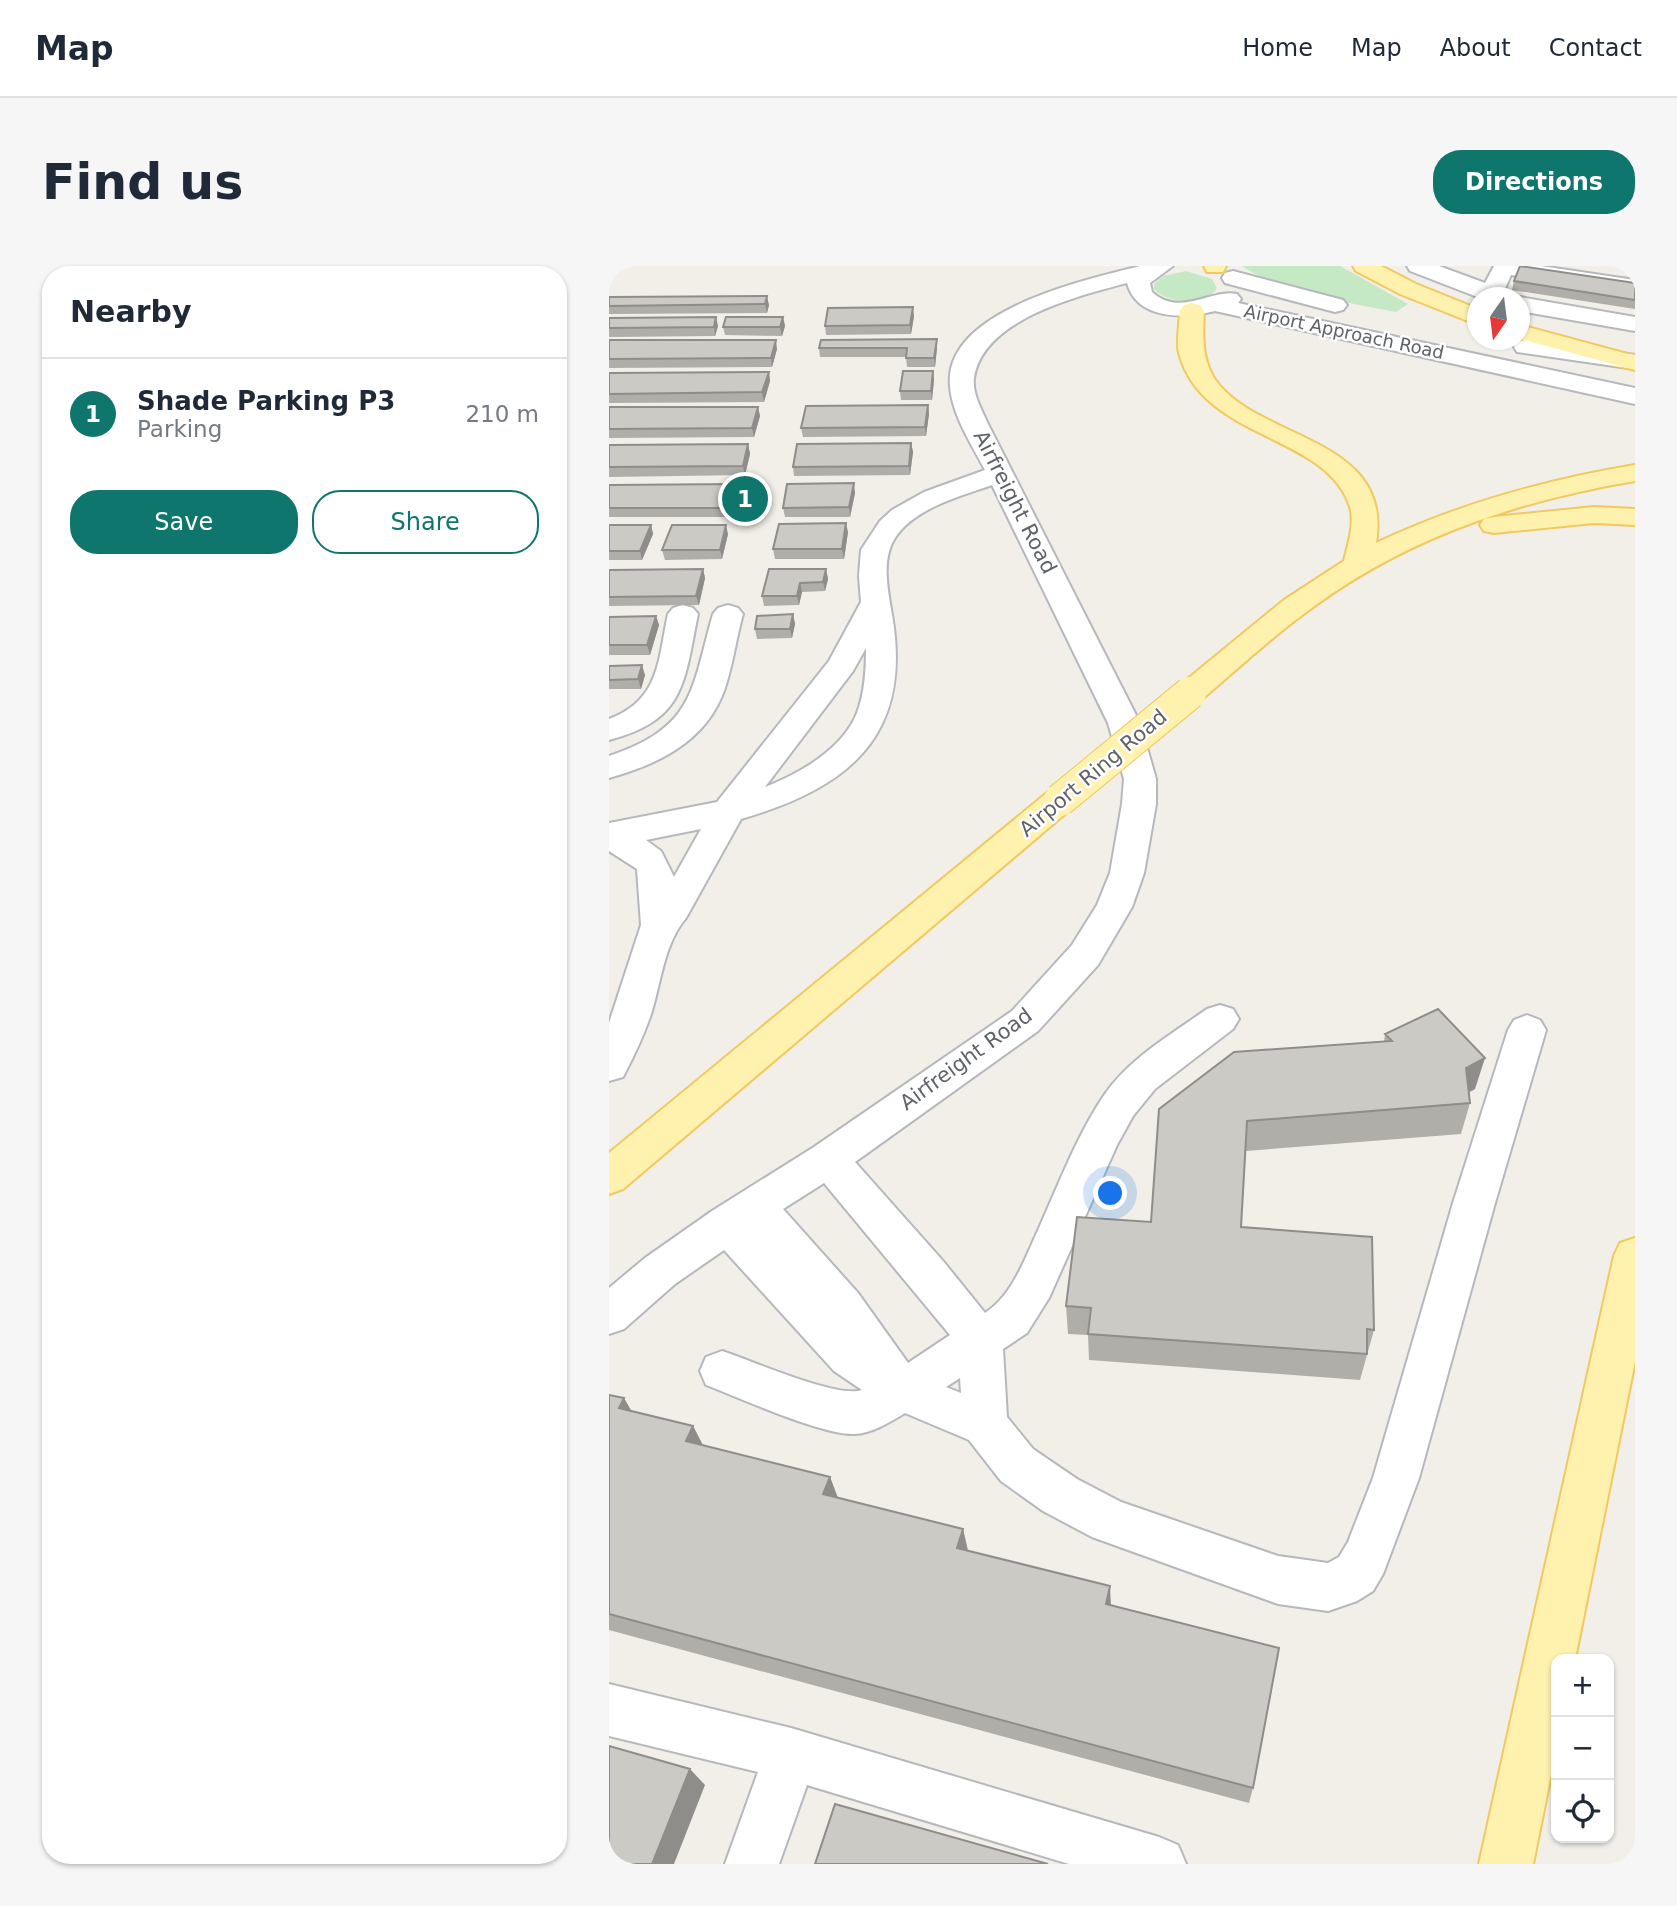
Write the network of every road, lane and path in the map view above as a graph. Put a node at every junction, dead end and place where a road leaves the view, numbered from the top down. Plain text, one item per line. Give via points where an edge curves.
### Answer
1 (1364, 266) edge
2 (1418, 266) edge
3 (1461, 266) edge
4 (1157, 268) edge
5 (1527, 268) edge
6 (1218, 269) edge
7 (1490, 287) edge
8 (1494, 287) edge
9 (1498, 287) edge
10 (1635, 288) edge
11 (1140, 294) junction
12 (1530, 295) edge
13 (1042, 303) junction
14 (1205, 307) junction
15 (1530, 307) edge
16 (1361, 311) dead end
17 (1467, 313) edge
18 (1635, 314) edge
19 (1635, 325) edge
20 (1452, 333) dead end
21 (1530, 335) edge
22 (1467, 336) edge
23 (1530, 347) edge
24 (1634, 363) edge
25 (1635, 396) edge
26 (1635, 472) edge
27 (999, 474) junction
28 (1635, 517) edge
29 (1431, 530) junction
30 (1358, 565) junction
31 (876, 601) junction
32 (683, 614) dead end
33 (728, 614) dead end
34 (609, 730) edge
35 (609, 767) edge
36 (736, 802) junction
37 (609, 817) edge
38 (609, 836) edge
39 (659, 925) junction
40 (1220, 1019) dead end
41 (1527, 1030) dead end
42 (609, 1066) edge
43 (828, 1159) junction
44 (609, 1177) edge
45 (740, 1215) junction
46 (1635, 1256) edge
47 (609, 1315) edge
48 (980, 1340) junction
49 (723, 1371) dead end
50 (903, 1391) junction
51 (985, 1425) junction
52 (609, 1710) edge
53 (791, 1754) junction
54 (752, 1864) edge
55 (1159, 1864) edge
56 (1506, 1864) edge

1 - 17 main road
2 - 7 lane
3 - 8 lane
4 - 11 lane via 1139,279
4 - 13 lane, Airfreight Road
5 - 9 lane via 1507,268
5 - 10 lane
6 - 14 lane via 1237,288 1234,295
6 - 16 lane, Airport Approach Road
11 - 13 lane, Airfreight Road
11 - 14 lane, Airport Approach Road via 1161,306
12 - 18 lane
13 - 27 lane, Airfreight Road via 988,333 964,363 963,392
14 - 25 lane, Airport Approach Road
14 - 30 main road via 1188,327 1189,352 1207,383 1252,421 1325,458 1357,489 1364,518
15 - 19 lane via 1610,327
20 - 22 lane, Airport Approach Road
21 - 24 main road
23 - 24 lane, Airport Approach Road
26 - 29 main road, Airport Ring Road via 1514,499
27 - 31 lane via 911,509 891,526 873,558
27 - 43 lane, Airfreight Road via 1124,723 1140,779 1127,873 1114,907 1085,955 1025,1021
28 - 29 main road via 1594,514
29 - 30 main road, Airport Ring Road
30 - 44 main road, Airport Ring Road, bridge via 1298,604
31 - 36 lane via 842,664
31 - 36 lane via 881,642 878,695 870,721 857,740 836,761 777,795
32 - 34 lane via 664,695 645,714
33 - 35 lane via 707,694 686,727 661,746
36 - 37 lane
36 - 38 lane
36 - 39 lane
38 - 39 lane via 644,852 651,861 657,874
39 - 42 lane via 632,1014
40 - 48 lane via 1141,1079 1119,1104 1024,1305
41 - 51 lane via 1396,1478 1356,1574 1328,1587 1278,1580 1109,1521 1017,1465
43 - 45 lane, Airfreight Road
43 - 48 lane
45 - 47 lane, Airfreight Road via 660,1271
45 - 50 lane via 850,1357
46 - 56 main road
48 - 50 lane
48 - 51 lane
49 - 50 lane via 833,1411 868,1410
50 - 51 lane
52 - 53 lane
53 - 54 lane
53 - 55 lane

